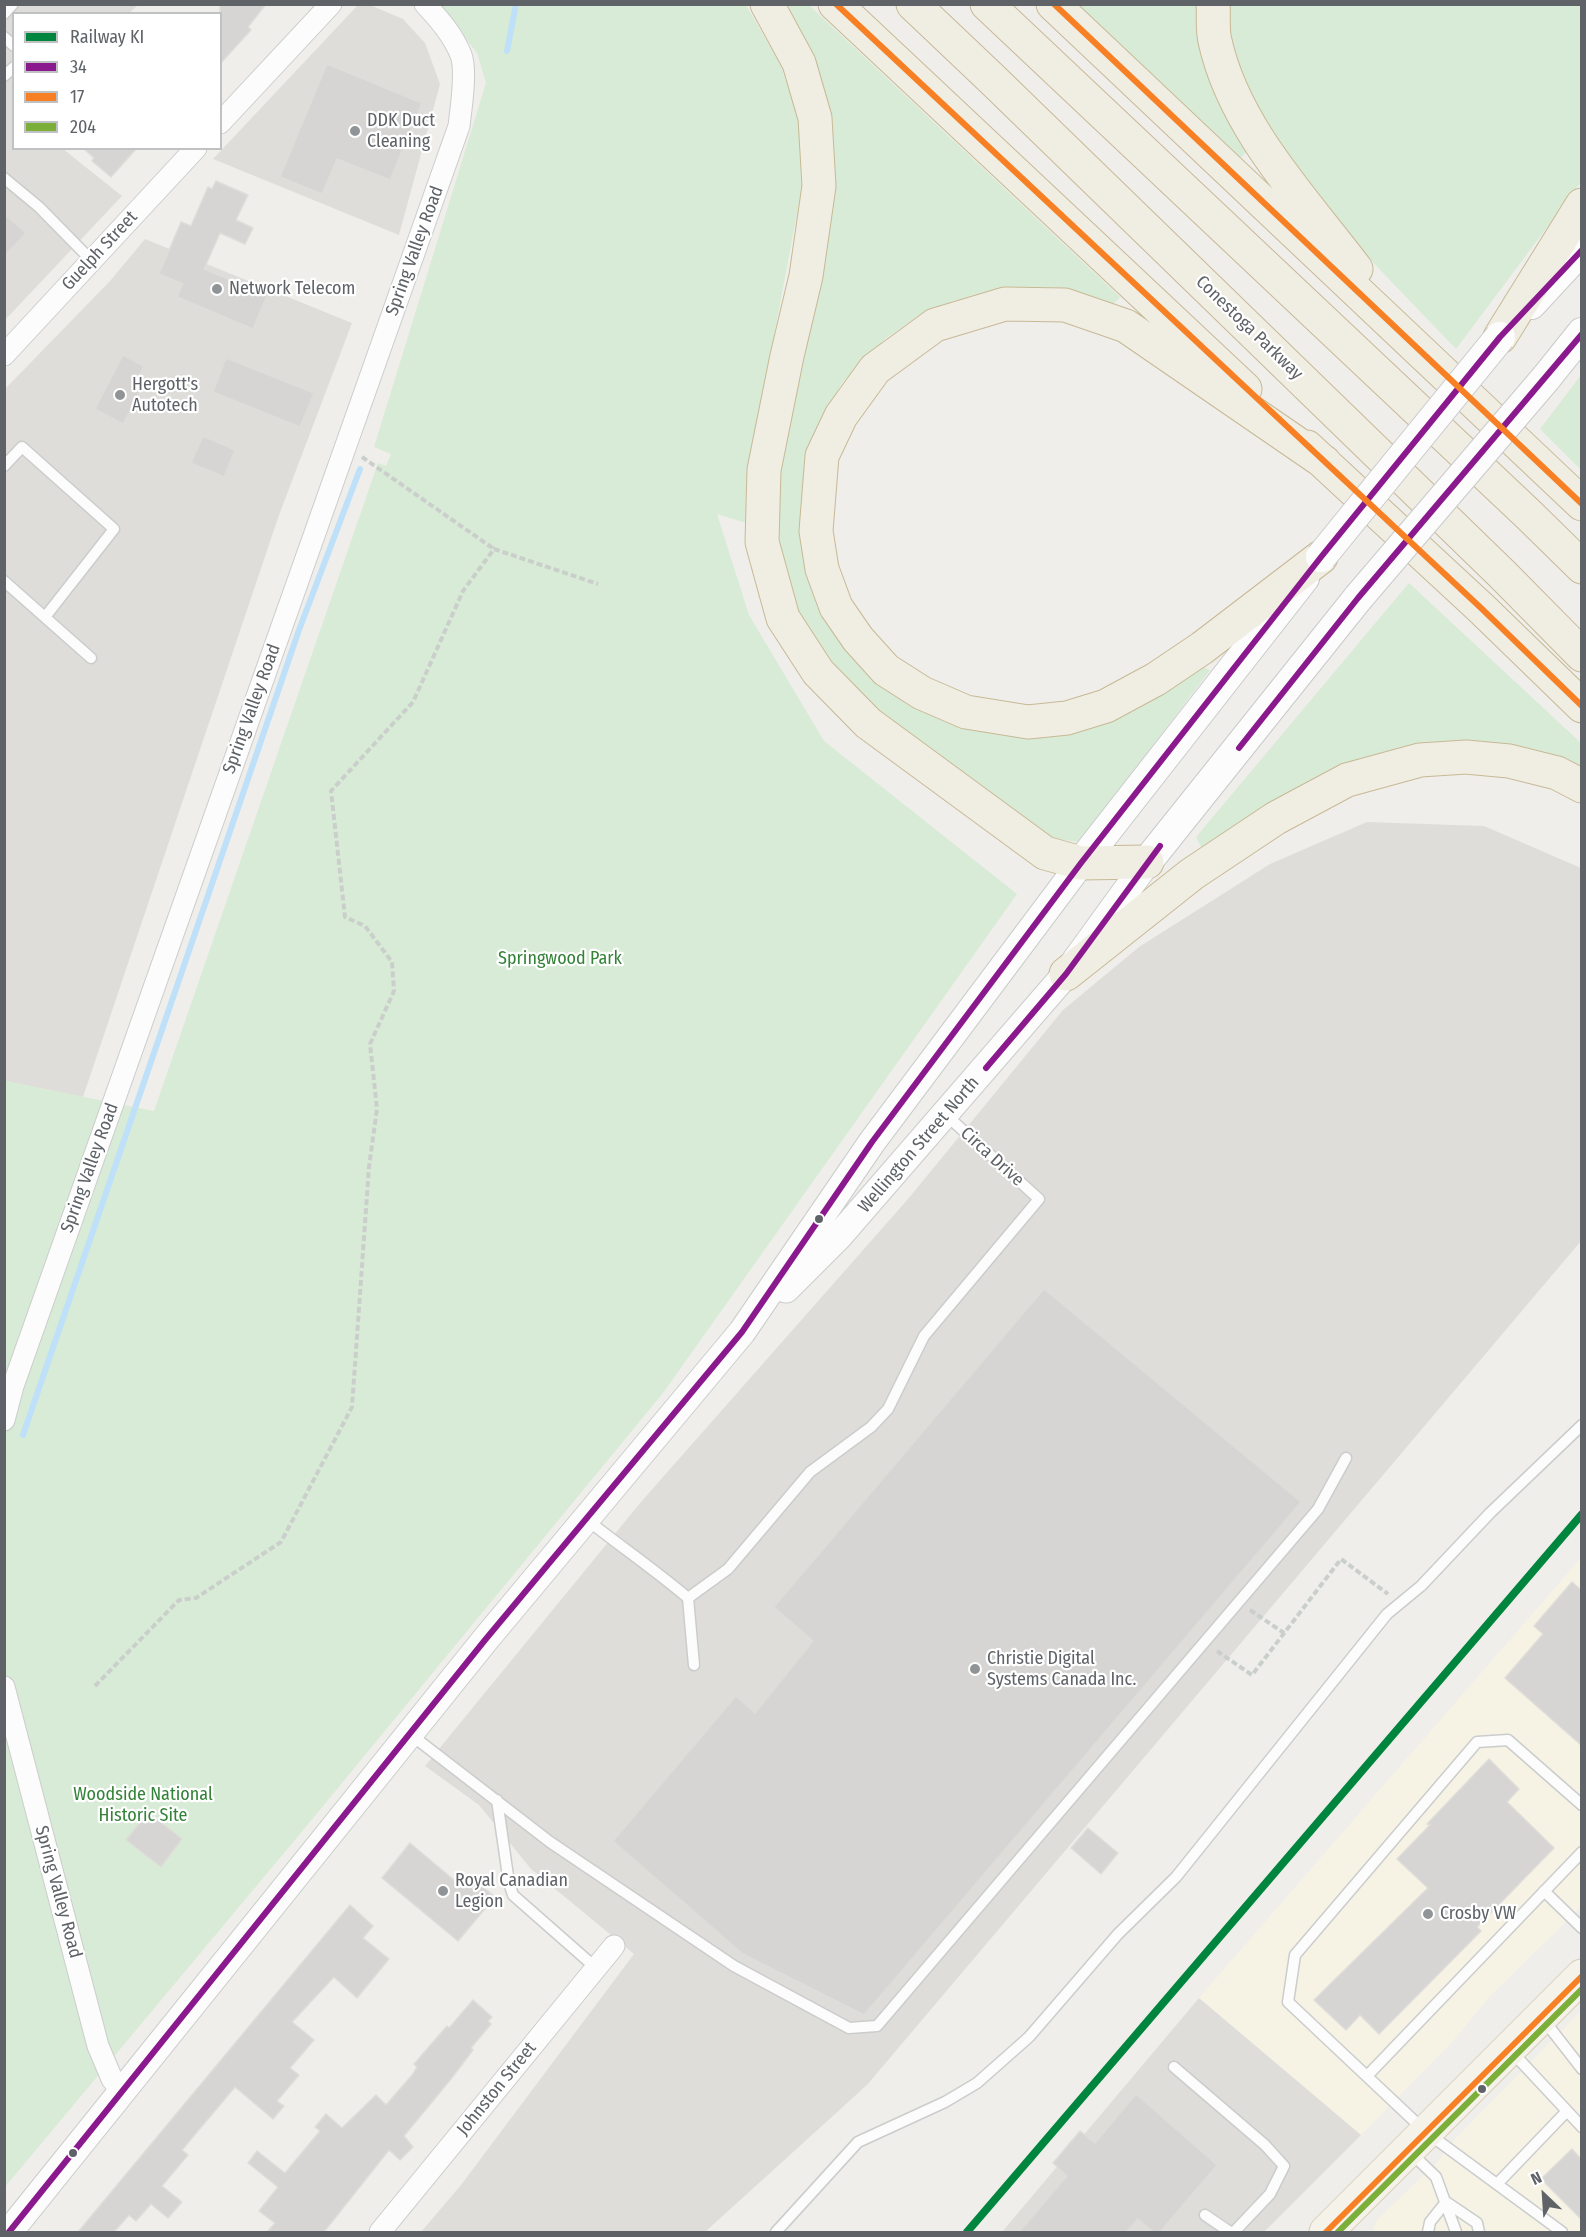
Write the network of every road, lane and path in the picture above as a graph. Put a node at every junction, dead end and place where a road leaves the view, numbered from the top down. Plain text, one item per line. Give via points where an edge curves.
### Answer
1 (13, 4) edge
2 (331, 4) edge
3 (425, 4) edge
4 (767, 4) edge
5 (835, 4) edge
6 (913, 4) edge
7 (987, 4) edge
8 (1053, 4) edge
9 (1213, 4) edge
10 (4, 14) edge
11 (222, 121) edge
12 (194, 150) edge
13 (4, 178) edge
14 (1581, 205) edge
15 (1581, 249) edge
16 (92, 261) junction
17 (1581, 333) edge
18 (1500, 337) junction
19 (1412, 342) junction
20 (4, 355) edge
21 (356, 416) junction
22 (1323, 462) junction
23 (4, 466) edge
24 (1581, 504) edge
25 (494, 549) junction
26 (1321, 557) junction
27 (1581, 567) edge
28 (4, 581) edge
29 (598, 584) dead end
30 (45, 617) junction
31 (1581, 655) edge
32 (91, 658) dead end
33 (1581, 706) edge
34 (1581, 786) edge
35 (1147, 862) junction
36 (1081, 863) junction
37 (1066, 974) junction
38 (946, 1115) junction
39 (742, 1332) junction
40 (4, 1420) edge
41 (1581, 1425) edge
42 (1346, 1458) dead end
43 (586, 1518) junction
44 (688, 1598) junction
45 (1238, 1602) junction
46 (1400, 1604) junction
47 (1284, 1633) junction
48 (1205, 1642) junction
49 (694, 1665) dead end
50 (95, 1686) dead end
51 (4, 1687) edge
52 (410, 1734) junction
53 (496, 1800) junction
54 (1581, 1805) edge
55 (1581, 1852) edge
56 (1544, 1891) junction
57 (1581, 1928) edge
58 (614, 1946) dead end
59 (596, 1968) junction
60 (1581, 1976) edge
61 (1541, 2016) junction
62 (1509, 2049) junction
63 (1174, 2067) dead end
64 (1581, 2069) edge
65 (1367, 2076) junction
66 (123, 2093) junction
67 (1567, 2111) junction
68 (1581, 2127) edge
69 (1417, 2141) junction
70 (1497, 2184) junction
71 (1446, 2202) junction
72 (1205, 2216) dead end
73 (9, 2232) edge
74 (380, 2232) edge
75 (776, 2232) edge
76 (1232, 2232) edge
77 (1326, 2232) edge
78 (1428, 2232) edge
79 (1456, 2232) edge
80 (1479, 2232) edge
81 (1562, 2232) edge

1 - 10 lane
2 - 11 street
3 - 21 street, Spring Valley Road via 444,24 461,56 459,126
4 - 36 highway via 799,63 815,118 819,186 806,276 764,470 762,542 783,618 818,672 868,723 1045,853
5 - 22 highway
6 - 31 highway, Conestoga Parkway via 1495,566
7 - 27 highway
8 - 19 highway
9 - 19 highway via 1215,40 1236,104 1274,162
12 - 16 street, Guelph Street
13 - 16 lane
14 - 18 highway
15 - 18 main road, Wellington Street North
16 - 20 street, Guelph Street
17 - 35 main road, Wellington Street North, bridge via 1358,598
18 - 26 main road, Wellington Street North, bridge
19 - 24 highway
21 - 25 path via 362,457
21 - 40 street, Spring Valley Road
22 - 26 highway via 1126,326 1065,305 1005,304 935,325 875,369 841,417 822,456 816,531 822,569 836,607 886,670 922,693 966,712 1028,722 1067,718 1106,706 1156,679
22 - 33 highway
23 - 30 lane via 22,447 114,529
25 - 29 path
25 - 50 path via 463,591 414,702 331,791 345,917 365,926 392,962 394,991 370,1044 377,1109 369,1167 352,1407 281,1542 196,1598 179,1600
26 - 36 main road, Wellington Street North
28 - 30 lane
30 - 32 lane
34 - 37 highway via 1557,773 1509,761 1466,758 1420,760 1347,780 1276,818 1192,874
35 - 36 highway
35 - 37 street, Wellington Street North
36 - 39 street, Wellington Street North via 872,1142
37 - 38 street, Wellington Street North
38 - 39 street, Wellington Street North via 839,1236
38 - 44 lane, Circa Drive via 1039,1199 924,1336 888,1409 871,1427 810,1472 728,1569
39 - 43 street, Wellington Street North
41 - 46 lane
42 - 45 lane via 1318,1509
43 - 44 lane
43 - 52 street, Wellington Street North
44 - 49 lane
45 - 47 path
45 - 48 lane
46 - 47 path via 1341,1559
46 - 75 lane via 1176,1877 1118,1934 1029,2037 977,2083 858,2142
47 - 48 path via 1252,1675
48 - 53 lane via 877,2026 849,2028 734,1966 550,1842
51 - 66 street, Spring Valley Road via 98,2046 112,2079
52 - 53 lane
52 - 66 street, Wellington Street North
53 - 59 lane via 513,1895
54 - 65 lane via 1508,1740 1477,1742 1295,1955 1288,2002
55 - 56 lane
56 - 57 lane
56 - 65 lane
58 - 59 street, Johnston Street
59 - 74 street, Johnston Street
60 - 61 main road
61 - 62 main road
61 - 64 lane
62 - 67 lane
62 - 69 main road
63 - 76 lane via 1284,2166 1270,2194
65 - 69 lane
66 - 73 street, Wellington Street North
67 - 68 lane
67 - 70 lane
69 - 70 lane
69 - 71 lane
69 - 77 main road
70 - 81 lane
71 - 78 lane via 1430,2222
71 - 79 lane
71 - 80 lane via 1478,2223
72 - 76 lane

